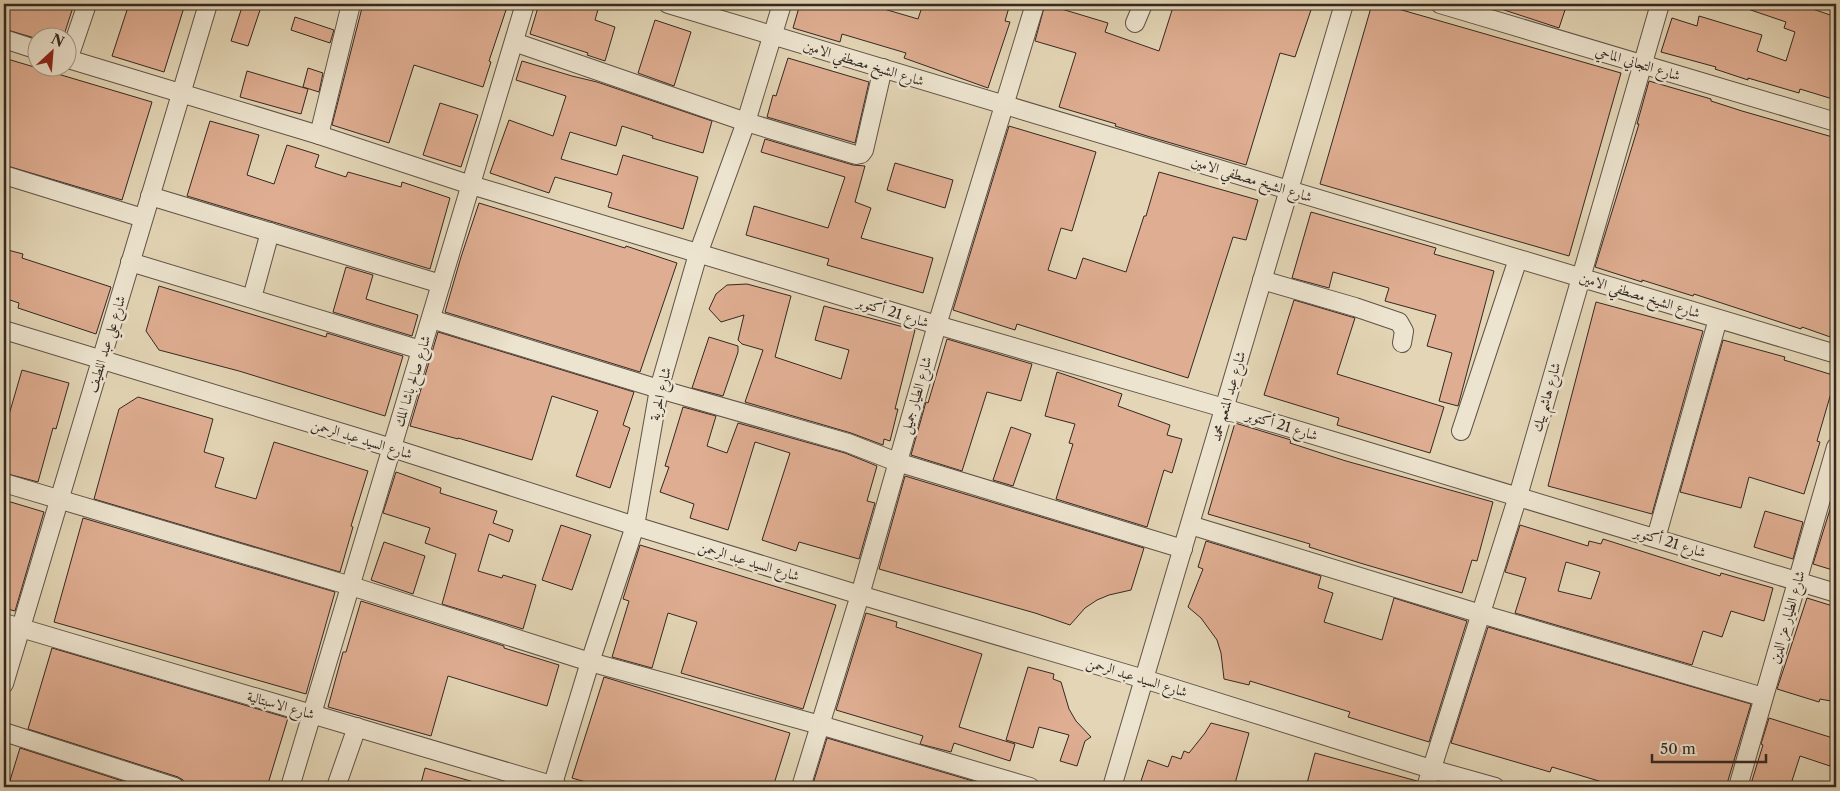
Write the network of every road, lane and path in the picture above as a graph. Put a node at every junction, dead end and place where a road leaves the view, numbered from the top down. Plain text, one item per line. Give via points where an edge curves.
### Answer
1 (87, 4) edge
2 (208, 4) edge
3 (351, 4) edge
4 (525, 4) edge
5 (668, 4) edge
6 (782, 4) edge
7 (1035, 4) edge
8 (1143, 4) edge
9 (1344, 4) edge
10 (1440, 4) edge
11 (1660, 4) edge
12 (1135, 23) dead end
13 (78, 30) edge
14 (773, 35) junction
15 (4, 39) edge
16 (514, 42) junction
17 (28, 47) edge
18 (78, 62) edge
19 (1642, 64) junction
20 (883, 68) junction
21 (181, 93) junction
22 (1004, 105) junction
23 (746, 122) junction
24 (1836, 122) edge
25 (320, 135) junction
26 (4, 175) edge
27 (471, 185) junction
28 (1289, 190) junction
29 (150, 196) junction
30 (143, 218) junction
31 (270, 232) junction
32 (698, 254) junction
33 (1518, 259) junction
34 (130, 262) junction
35 (1580, 277) junction
36 (1262, 280) junction
37 (441, 284) junction
38 (252, 298) junction
39 (431, 319) junction
40 (1718, 319) junction
41 (937, 325) junction
42 (4, 330) edge
43 (1402, 344) dead end
44 (421, 350) junction
45 (1836, 354) edge
46 (101, 359) junction
47 (659, 389) junction
48 (1224, 408) junction
49 (1461, 431) dead end
50 (1836, 447) edge
51 (392, 448) junction
52 (897, 462) junction
53 (4, 483) edge
54 (1518, 496) junction
55 (59, 498) junction
56 (1190, 525) junction
57 (635, 526) junction
58 (1656, 538) junction
59 (1183, 548) junction
60 (1797, 581) junction
61 (350, 586) junction
62 (1836, 593) edge
63 (860, 595) junction
64 (1481, 614) junction
65 (12, 625) edge
66 (590, 662) junction
67 (1144, 679) junction
68 (4, 684) edge
69 (1763, 697) junction
70 (312, 714) junction
71 (820, 725) junction
72 (357, 727) junction
73 (4, 732) edge
74 (1431, 769) junction
75 (176, 787) edge
76 (290, 787) edge
77 (336, 787) edge
78 (554, 787) edge
79 (802, 787) edge
80 (1030, 787) edge
81 (1112, 787) edge
82 (1426, 787) edge
83 (1495, 787) edge
84 (1738, 787) edge

1 - 13 street
2 - 21 street, شارع علي عبد اللطيف
3 - 25 street
4 - 16 street, شارع صالح باشا المك
5 - 14 street, شارع الشيخ مصطفي الامين
6 - 14 street, شارع الحرية
7 - 22 street, شارع الطيار جميل
8 - 12 street
9 - 28 street, شارع عبد المنعم محمد
10 - 19 street, شارع التجاني الماحي
11 - 19 street, شارع هاشم بيك
14 - 20 street, شارع الشيخ مصطفي الامين
14 - 23 street, شارع الحرية
15 - 17 street
16 - 23 street
16 - 27 street, شارع صالح باشا المك
18 - 21 street, شارع 21 أكتوبر
19 - 24 street, شارع التجاني الماحي
19 - 35 street, شارع هاشم بيك
20 - 22 street, شارع الشيخ مصطفي الامين
20 - 23 street via 861,154
21 - 25 street, شارع 21 أكتوبر
21 - 29 street, شارع علي عبد اللطيف
22 - 28 street, شارع الشيخ مصطفي الامين
22 - 41 street, شارع الطيار جميل
23 - 32 street, شارع الحرية
25 - 27 street, شارع 21 أكتوبر
26 - 30 street
27 - 32 street, شارع 21 أكتوبر
27 - 37 street, شارع صالح باشا المك
28 - 33 street, شارع الشيخ مصطفي الامين
28 - 36 street, شارع عبد المنعم محمد
29 - 30 street, شارع علي عبد اللطيف
29 - 31 street
30 - 34 street, شارع علي عبد اللطيف
31 - 37 street
31 - 38 street
32 - 41 street, شارع 21 أكتوبر
32 - 47 street, شارع الحرية
33 - 35 street, شارع الشيخ مصطفي الامين
33 - 49 street
34 - 38 street
34 - 46 street, شارع علي عبد اللطيف
35 - 40 street, شارع الشيخ مصطفي الامين
35 - 54 street, شارع هاشم بيك
36 - 43 street via 1399,322 1404,332
36 - 48 street, شارع عبد المنعم محمد
37 - 39 street, شارع صالح باشا المك
38 - 44 street
39 - 44 street, شارع صالح باشا المك
39 - 47 street
40 - 45 street, شارع الشيخ مصطفي الامين
40 - 58 street
41 - 48 street, شارع 21 أكتوبر
41 - 52 street, شارع الطيار جميل
42 - 46 street, شارع السيد عبد الرحمن
44 - 51 street, شارع صالح باشا المك
46 - 51 street, شارع السيد عبد الرحمن
46 - 55 street, شارع علي عبد اللطيف
47 - 52 street via 830,438
47 - 57 street, شارع الحرية
48 - 54 street, شارع 21 أكتوبر
48 - 56 street, شارع عبد المنعم محمد
50 - 60 street, شارع الطيار عز الدين
51 - 57 street, شارع السيد عبد الرحمن
51 - 61 street, شارع صالح باشا المك
52 - 59 street
52 - 63 street, شارع الطيار جميل
53 - 55 street
54 - 58 street, شارع 21 أكتوبر
54 - 64 street, شارع هاشم بيك
55 - 61 street
55 - 65 street, شارع علي عبد اللطيف
56 - 59 street, شارع عبد المنعم محمد
56 - 64 street
57 - 63 street, شارع السيد عبد الرحمن
57 - 66 street, شارع الحرية
58 - 60 street, شارع 21 أكتوبر
59 - 67 street, شارع عبد المنعم محمد
60 - 62 street, شارع 21 أكتوبر
60 - 69 street, شارع الطيار عز الدين
61 - 66 street
61 - 70 street, شارع صالح باشا المك
63 - 67 street, شارع السيد عبد الرحمن
63 - 71 street, شارع الطيار جميل
64 - 69 street
64 - 74 street, شارع هاشم بيك
65 - 68 street, شارع علي عبد اللطيف
65 - 70 street, شارع الاسبتالية
66 - 71 street
66 - 78 street, شارع الحرية
67 - 74 street, شارع السيد عبد الرحمن
67 - 81 street, شارع عبد المنعم محمد
69 - 84 street, شارع الطيار عز الدين
70 - 72 street, شارع الاسبتالية
70 - 76 street, شارع صالح باشا المك
71 - 79 street, شارع الطيار جميل
71 - 80 street
72 - 77 street
72 - 78 street, شارع الاسبتالية
73 - 75 street
74 - 82 street, شارع هاشم بيك
74 - 83 street, شارع السيد عبد الرحمن

